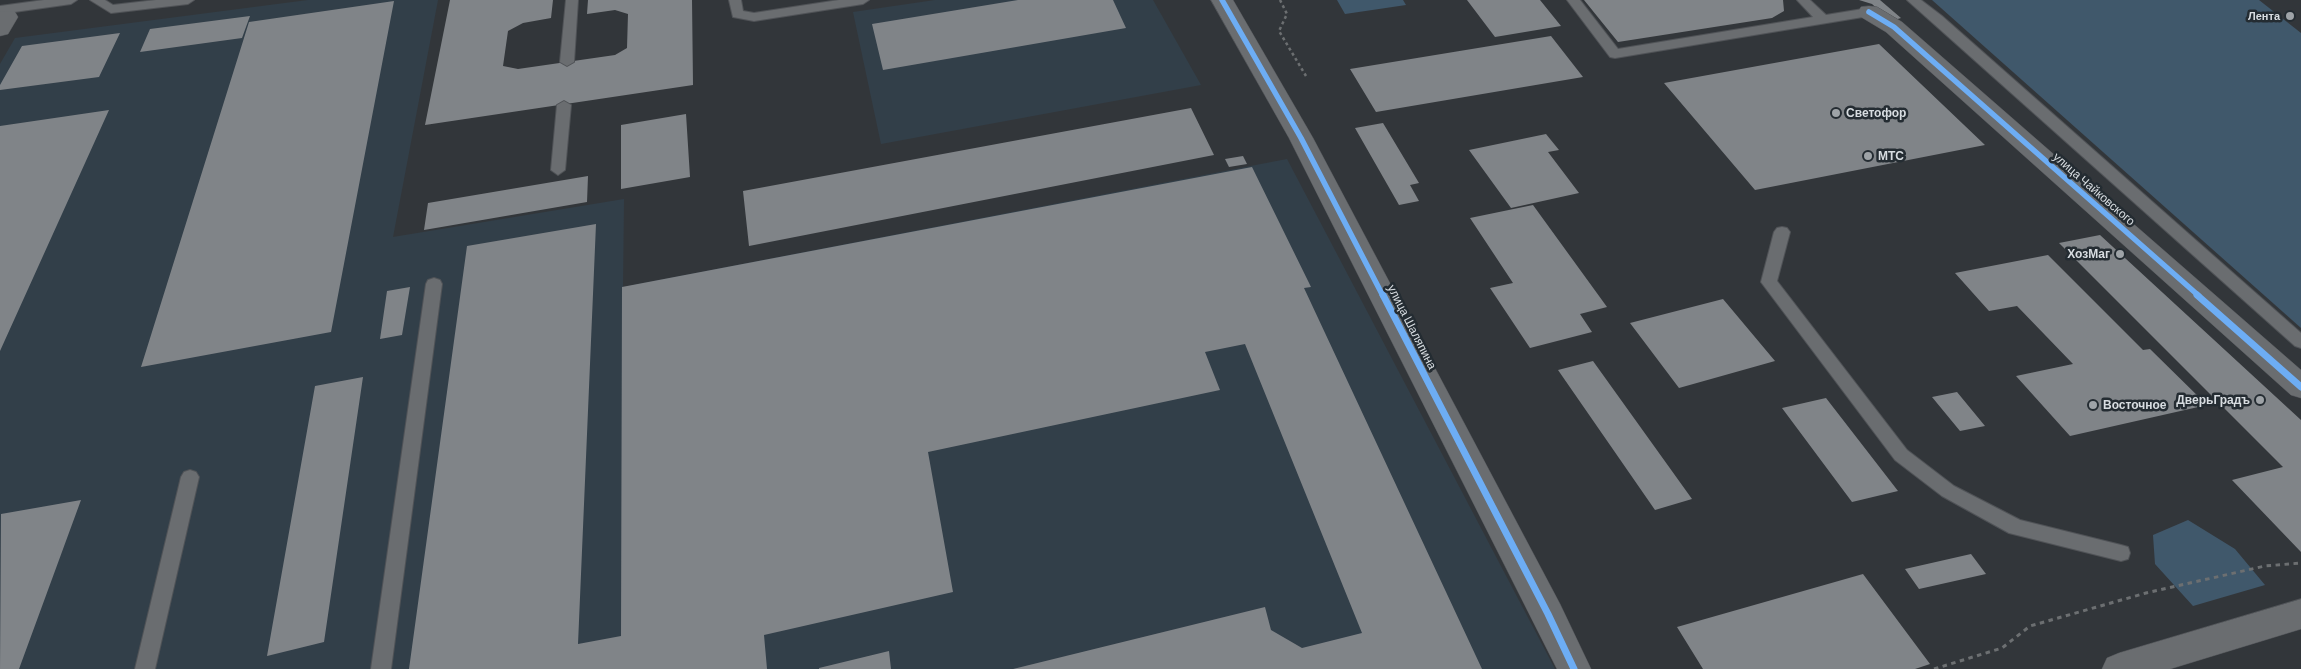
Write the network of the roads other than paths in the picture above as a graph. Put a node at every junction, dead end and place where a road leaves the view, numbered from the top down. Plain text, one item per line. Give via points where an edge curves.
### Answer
1 (71, 0) edge
2 (96, 0) edge
3 (188, 0) edge
4 (572, 0) edge
5 (735, 0) edge
6 (863, 0) edge
7 (1222, 0) edge
8 (1573, 0) edge
9 (1803, 0) edge
10 (1913, 0) edge
11 (0, 10) edge
12 (1869, 12) joint
13 (0, 17) edge
14 (1822, 19) junction
15 (0, 29) edge
16 (567, 62) dead end
17 (564, 105) dead end
18 (558, 170) dead end
19 (1782, 232) dead end
20 (434, 284) dead end
21 (2301, 342) edge
22 (2301, 387) edge
23 (190, 477) dead end
24 (2121, 553) dead end
25 (2301, 614) edge
26 (145, 669) edge
27 (381, 669) edge
28 (1574, 669) edge
29 (2119, 669) edge

1 - 11 lane
2 - 3 lane via 111,9
4 - 16 lane
5 - 6 lane via 738,14 754,17
7 - 28 street, улица Шаляпина via 1302,138
8 - 14 lane via 1615,54
9 - 14 lane
10 - 21 lane
12 - 14 lane
12 - 22 street, улица Чайковского via 1894,27
13 - 15 street via 7,17
17 - 18 lane
19 - 24 lane via 1769,282 1901,455 1948,491 2016,527
20 - 27 lane
23 - 26 lane
25 - 29 street

